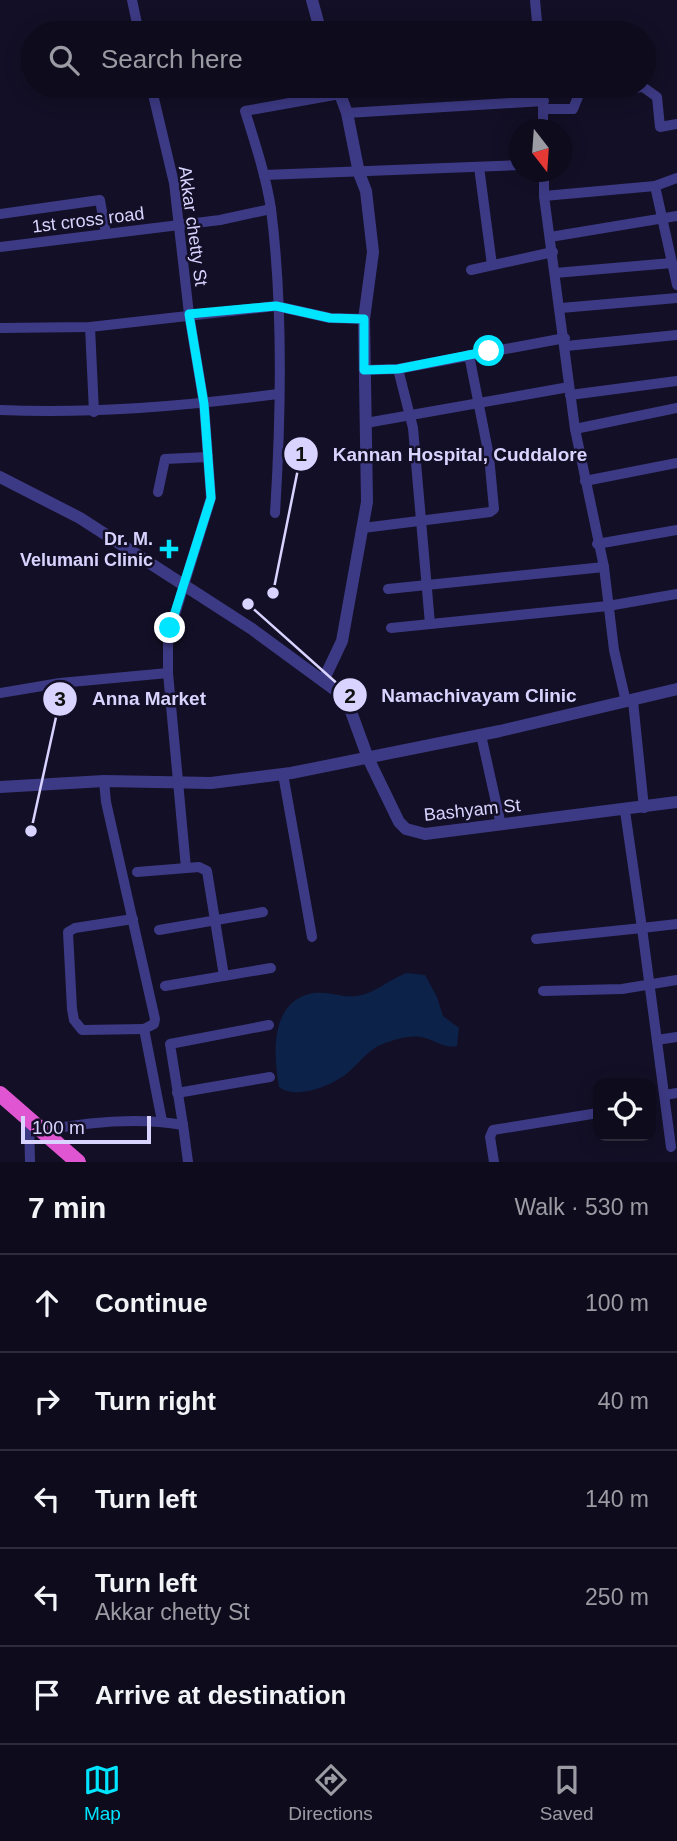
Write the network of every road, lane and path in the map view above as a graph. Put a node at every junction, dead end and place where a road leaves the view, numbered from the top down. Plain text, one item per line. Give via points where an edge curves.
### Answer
1 (132, 0) edge
2 (312, 0) edge
3 (535, 0) edge
4 (136, 21) edge
5 (318, 21) edge
6 (537, 21) edge
7 (656, 96) edge
8 (154, 98) edge
9 (303, 98) edge
10 (341, 98) edge
11 (544, 98) edge
12 (578, 98) edge
13 (544, 105) junction
14 (347, 113) junction
15 (543, 119) edge
16 (677, 124) edge
17 (509, 166) edge
18 (479, 167) junction
19 (359, 173) junction
20 (264, 176) junction
21 (677, 178) edge
22 (544, 182) edge
23 (655, 186) junction
24 (544, 196) junction
25 (271, 209) junction
26 (0, 214) edge
27 (677, 216) edge
28 (661, 220) junction
29 (179, 225) junction
30 (106, 234) junction
31 (550, 237) junction
32 (0, 247) edge
33 (553, 253) junction
34 (492, 265) junction
35 (674, 266) edge
36 (471, 270) dead end
37 (555, 273) junction
38 (677, 285) edge
39 (677, 298) edge
40 (276, 306) junction
41 (561, 308) junction
42 (189, 314) junction
43 (364, 319) junction
44 (90, 327) junction
45 (0, 328) edge
46 (677, 335) edge
47 (565, 342) junction
48 (469, 355) junction
49 (398, 369) junction
50 (364, 370) junction
51 (677, 381) edge
52 (570, 391) junction
53 (278, 394) junction
54 (476, 402) junction
55 (204, 404) junction
56 (677, 408) edge
57 (0, 410) edge
58 (94, 412) junction
59 (409, 415) junction
60 (366, 423) junction
61 (576, 429) junction
62 (208, 457) junction
63 (677, 463) edge
64 (0, 477) edge
65 (586, 481) junction
66 (158, 492) dead end
67 (275, 513) dead end
68 (419, 521) junction
69 (363, 528) junction
70 (677, 530) edge
71 (597, 544) junction
72 (604, 567) junction
73 (183, 585) junction
74 (426, 585) junction
75 (388, 589) dead end
76 (677, 594) edge
77 (608, 606) junction
78 (430, 624) junction
79 (391, 628) dead end
80 (168, 673) junction
81 (323, 681) junction
82 (677, 689) edge
83 (0, 693) edge
84 (629, 702) junction
85 (481, 735) junction
86 (368, 758) junction
87 (284, 774) junction
88 (104, 781) junction
89 (180, 785) junction
90 (0, 787) edge
91 (677, 802) edge
92 (645, 808) junction
93 (625, 811) junction
94 (501, 825) junction
95 (186, 868) junction
96 (138, 872) dead end
97 (263, 912) dead end
98 (133, 919) junction
99 (215, 920) junction
100 (677, 924) edge
101 (642, 928) junction
102 (159, 930) dead end
103 (312, 937) dead end
104 (536, 939) dead end
105 (271, 968) dead end
106 (224, 976) junction
107 (677, 980) edge
108 (649, 984) junction
109 (165, 986) dead end
110 (543, 990) dead end
111 (269, 1025) dead end
112 (144, 1029) junction
113 (677, 1037) edge
114 (657, 1040) junction
115 (270, 1077) dead end
116 (177, 1093) junction
117 (677, 1093) edge
118 (0, 1094) edge
119 (665, 1095) junction
120 (593, 1114) edge
121 (29, 1120) junction
122 (162, 1121) junction
123 (672, 1123) edge
124 (183, 1125) junction
125 (42, 1131) junction
126 (671, 1147) dead end
127 (30, 1162) edge
128 (78, 1162) edge
129 (188, 1162) edge
130 (494, 1162) edge

1 - 4 street
2 - 5 street
3 - 6 street
7 - 16 street via 660,127
8 - 29 street, Akkar chetty St
9 - 20 street via 246,111
10 - 14 street
11 - 13 street
12 - 13 street via 573,109
13 - 14 street
13 - 15 street
14 - 19 street
17 - 18 street
18 - 19 street
18 - 34 street
19 - 20 street
19 - 43 street via 366,191 373,252
20 - 25 street
21 - 23 street
22 - 24 street
23 - 24 street
23 - 28 street
24 - 31 street
25 - 29 street, 1st cross road
25 - 40 street
26 - 30 street via 100,200
27 - 28 street
28 - 31 street
28 - 35 street
29 - 30 street, 1st cross road
29 - 42 street, Akkar chetty St
30 - 32 street, 1st cross road
31 - 33 street
33 - 34 street
33 - 37 street
34 - 36 street
35 - 37 street
35 - 38 street
37 - 41 street
39 - 41 street
40 - 42 street
40 - 43 street via 330,318
40 - 53 street
41 - 47 street
42 - 44 street
42 - 55 street, Akkar chetty St
43 - 50 street
44 - 45 street
44 - 58 street
46 - 47 street
47 - 48 street
47 - 52 street
48 - 49 street
48 - 54 street
49 - 50 street
49 - 59 street
50 - 60 street
51 - 52 street
52 - 54 street
52 - 61 street
53 - 55 street
53 - 67 street
54 - 59 street
54 - 68 street via 489,456 494,509
55 - 58 street
55 - 62 street, Akkar chetty St
56 - 61 street
57 - 58 street
59 - 60 street
59 - 68 street
60 - 69 street
61 - 65 street
62 - 66 street via 165,458
62 - 73 street, Akkar chetty St via 211,498
63 - 65 street
64 - 73 street, Bashyam St via 80,518
65 - 71 street
68 - 69 street
68 - 74 street
69 - 81 street via 342,641
70 - 71 street
71 - 72 street
72 - 74 street
72 - 77 street
73 - 80 street, Akkar chetty St via 168,637
73 - 81 street, Bashyam St
74 - 75 street
74 - 78 street
76 - 77 street
77 - 78 street
77 - 84 street via 616,665
78 - 79 street
80 - 83 street
80 - 89 street, Akkar chetty St
81 - 86 street, Bashyam St via 346,698
82 - 84 street
84 - 85 street
84 - 92 street
85 - 86 street
85 - 94 street
86 - 87 street
86 - 94 street, Bashyam St via 406,829 425,834
87 - 89 street
87 - 103 street
88 - 89 street
88 - 90 street
88 - 98 street
89 - 95 street, Akkar chetty St
91 - 92 street, Bashyam St
92 - 93 street, Bashyam St
93 - 94 street, Bashyam St
93 - 101 street
95 - 96 street
95 - 99 street via 207,871
97 - 99 street
98 - 112 street via 155,1019
98 - 112 street via 68,932 72,1009 82,1030
99 - 102 street
99 - 106 street
100 - 101 street
101 - 104 street
101 - 108 street
105 - 106 street
106 - 109 street
107 - 108 street
108 - 110 street
108 - 114 street
111 - 116 street via 170,1044
112 - 122 street
113 - 114 street
114 - 119 street
115 - 116 street
116 - 124 street
117 - 119 street
118 - 121 highway
119 - 123 street
120 - 130 street via 493,1130
121 - 125 highway
121 - 127 street
122 - 124 street
122 - 125 street
123 - 126 street
124 - 129 street
125 - 128 highway

